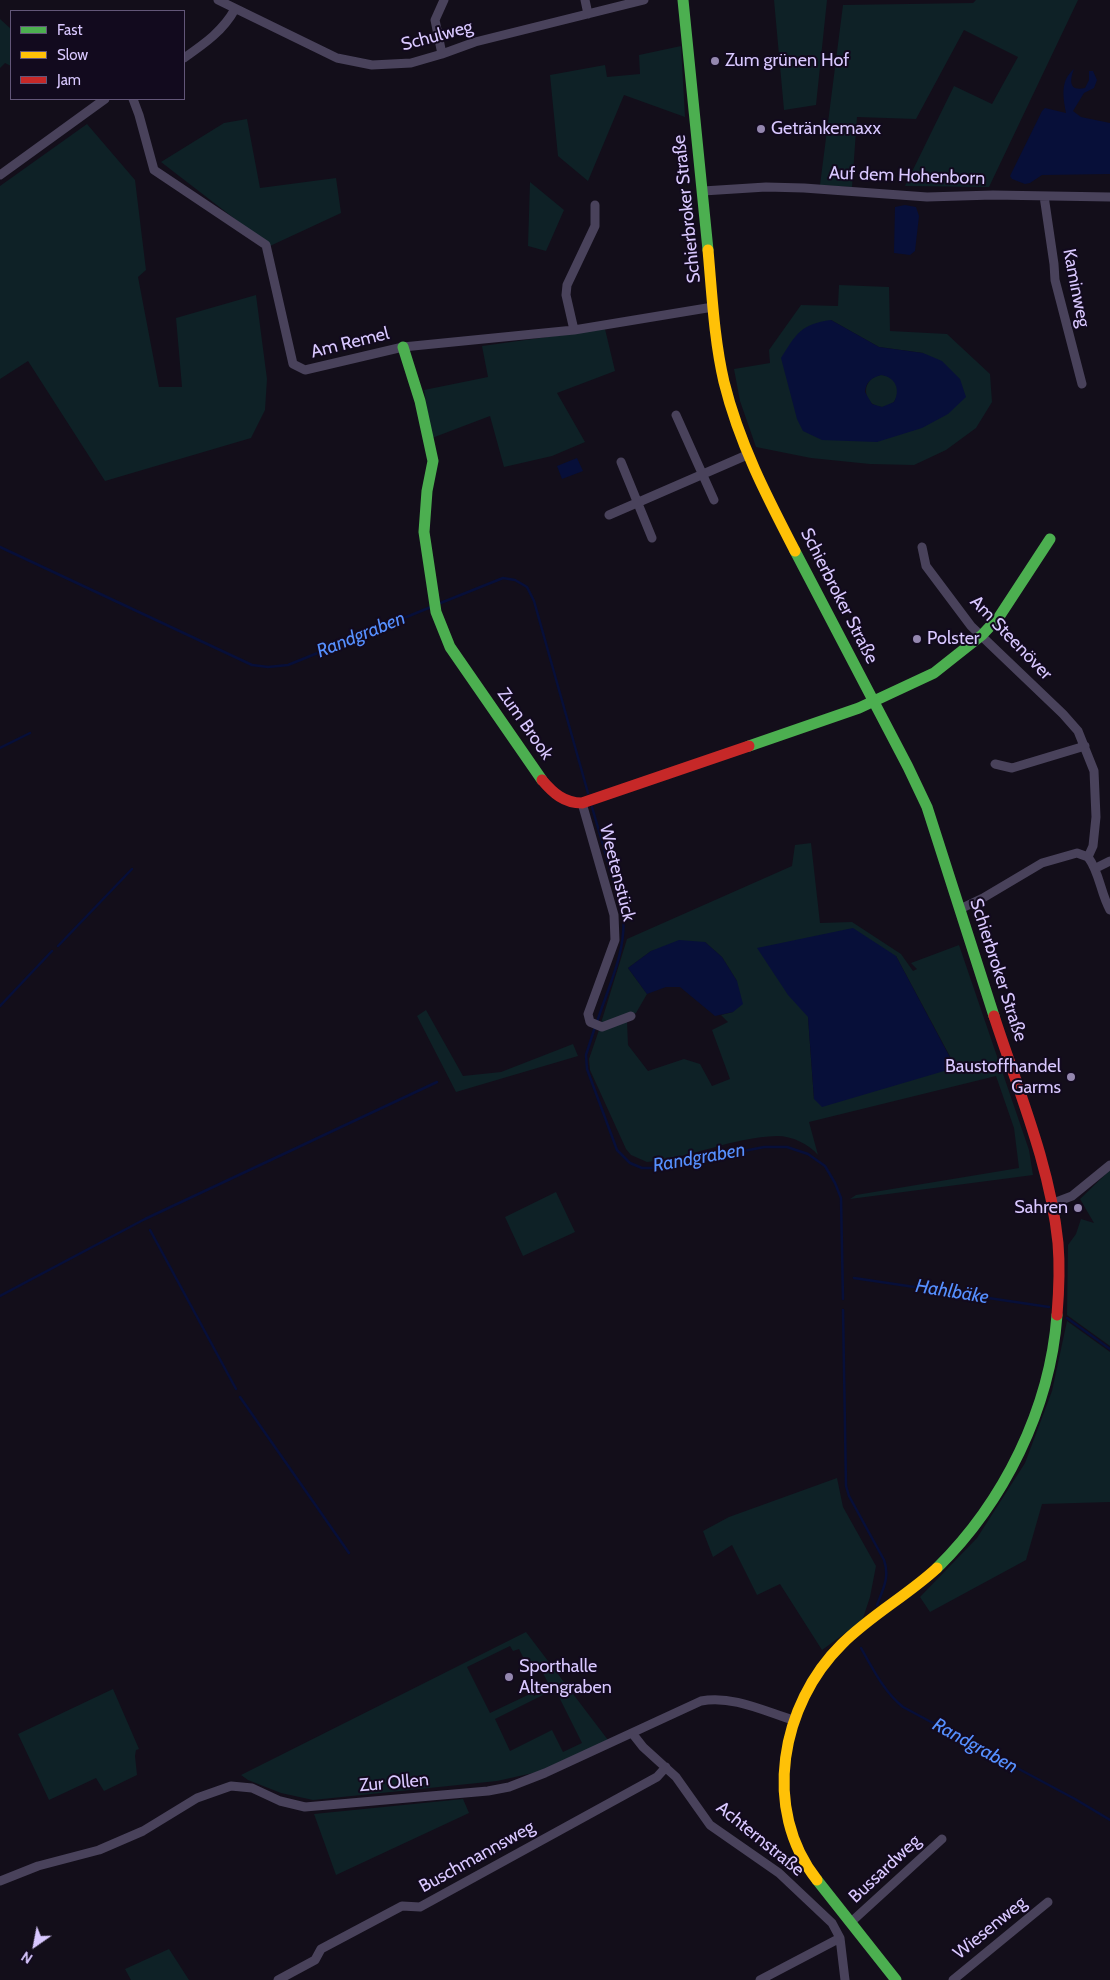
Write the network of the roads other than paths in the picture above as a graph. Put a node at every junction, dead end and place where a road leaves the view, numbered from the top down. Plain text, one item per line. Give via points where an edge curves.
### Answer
1 (218, 0) edge
2 (444, 0) edge
3 (585, 0) edge
4 (644, 0) edge
5 (683, 0) edge
6 (235, 9) junction
7 (588, 14) junction
8 (442, 54) junction
9 (185, 57) edge
10 (104, 100) edge
11 (133, 100) edge
12 (0, 175) edge
13 (703, 191) junction
14 (1044, 196) junction
15 (1110, 197) edge
16 (595, 205) dead end
17 (713, 307) junction
18 (574, 330) junction
19 (403, 347) junction
20 (1082, 384) dead end
21 (676, 415) dead end
22 (747, 456) junction
23 (621, 462) dead end
24 (702, 474) junction
25 (714, 500) dead end
26 (638, 503) junction
27 (609, 515) dead end
28 (652, 538) dead end
29 (1050, 539) dead end
30 (922, 547) dead end
31 (982, 634) junction
32 (874, 701) junction
33 (1085, 746) junction
34 (995, 764) dead end
35 (582, 803) junction
36 (1088, 857) junction
37 (1110, 861) edge
38 (1096, 868) junction
39 (960, 908) junction
40 (1110, 910) edge
41 (631, 1016) dead end
42 (1110, 1165) edge
43 (1048, 1188) junction
44 (1065, 1199) junction
45 (1051, 1204) junction
46 (793, 1720) junction
47 (632, 1733) junction
48 (666, 1767) junction
49 (942, 1839) dead end
50 (0, 1881) edge
51 (1048, 1902) dead end
52 (850, 1923) junction
53 (840, 1938) junction
54 (278, 1980) edge
55 (760, 1980) edge
56 (845, 1980) edge
57 (896, 1980) edge
58 (953, 1980) edge

1 - 6 street, Schulweg
2 - 8 street via 434,20
3 - 7 street
4 - 7 street, Schulweg
5 - 13 main road, Schierbroker Straße
6 - 8 street, Schulweg via 318,50 355,63 411,63
6 - 9 street via 214,36
7 - 8 street, Schulweg via 476,42
10 - 12 street
11 - 19 street, Am Remel via 154,170 266,245 293,364 305,370
13 - 14 street, Auf dem Hohenborn via 766,187 927,197
13 - 17 main road, Schierbroker Straße
14 - 15 street, Auf dem Hohenborn
14 - 20 street, Kaminweg via 1055,280
16 - 18 street via 595,226 567,285 566,295
17 - 18 street, Am Remel
17 - 22 main road, Schierbroker Straße via 723,384
18 - 19 street, Am Remel
19 - 35 main road, Zum Brook via 420,401 433,461 424,532 436,612 450,647 542,780 562,800
21 - 24 street
22 - 24 street
22 - 32 main road, Schierbroker Straße
23 - 26 street
24 - 25 street
24 - 26 street
26 - 27 street
26 - 28 street
29 - 31 main road via 999,617
30 - 31 street, Am Steenöver via 926,566 971,626
31 - 32 main road via 934,673
31 - 33 street, Am Steenöver via 1063,714 1078,731
32 - 35 main road
32 - 39 main road, Schierbroker Straße via 927,807
33 - 34 street via 1012,768
33 - 36 street, Am Steenöver via 1094,771 1096,816 1093,846
35 - 41 street, Weetenstück via 614,915 615,940 588,1014 590,1022 602,1027
36 - 38 street
36 - 39 street via 1077,853 1042,863 984,898
37 - 38 street
38 - 40 street
39 - 43 main road, Schierbroker Straße
42 - 44 street
43 - 44 street
43 - 45 main road, Schierbroker Straße
44 - 45 street
45 - 46 main road, Schierbroker Straße via 1059,1258 1058,1314 1039,1404 1017,1458 988,1506 952,1552 922,1582 830,1656 811,1682
46 - 47 street, Zur Ollen via 727,1699 713,1699 701,1701
46 - 52 main road, Schierbroker Straße via 784,1769 789,1822 803,1860
47 - 48 street, Achternstraße
47 - 50 street, Zur Ollen via 545,1773 509,1787 488,1791 306,1807 280,1801 252,1788 231,1786 198,1798 143,1831 100,1850 38,1866
48 - 53 street, Achternstraße via 710,1825 779,1873 832,1923
48 - 54 street, Buschmannsweg via 657,1777 420,1907 402,1906 321,1949 315,1960
49 - 52 street, Bussardweg
51 - 58 street, Wiesenweg
52 - 57 main road, Schierbroker Straße
53 - 55 street
53 - 56 street, Achternstraße

